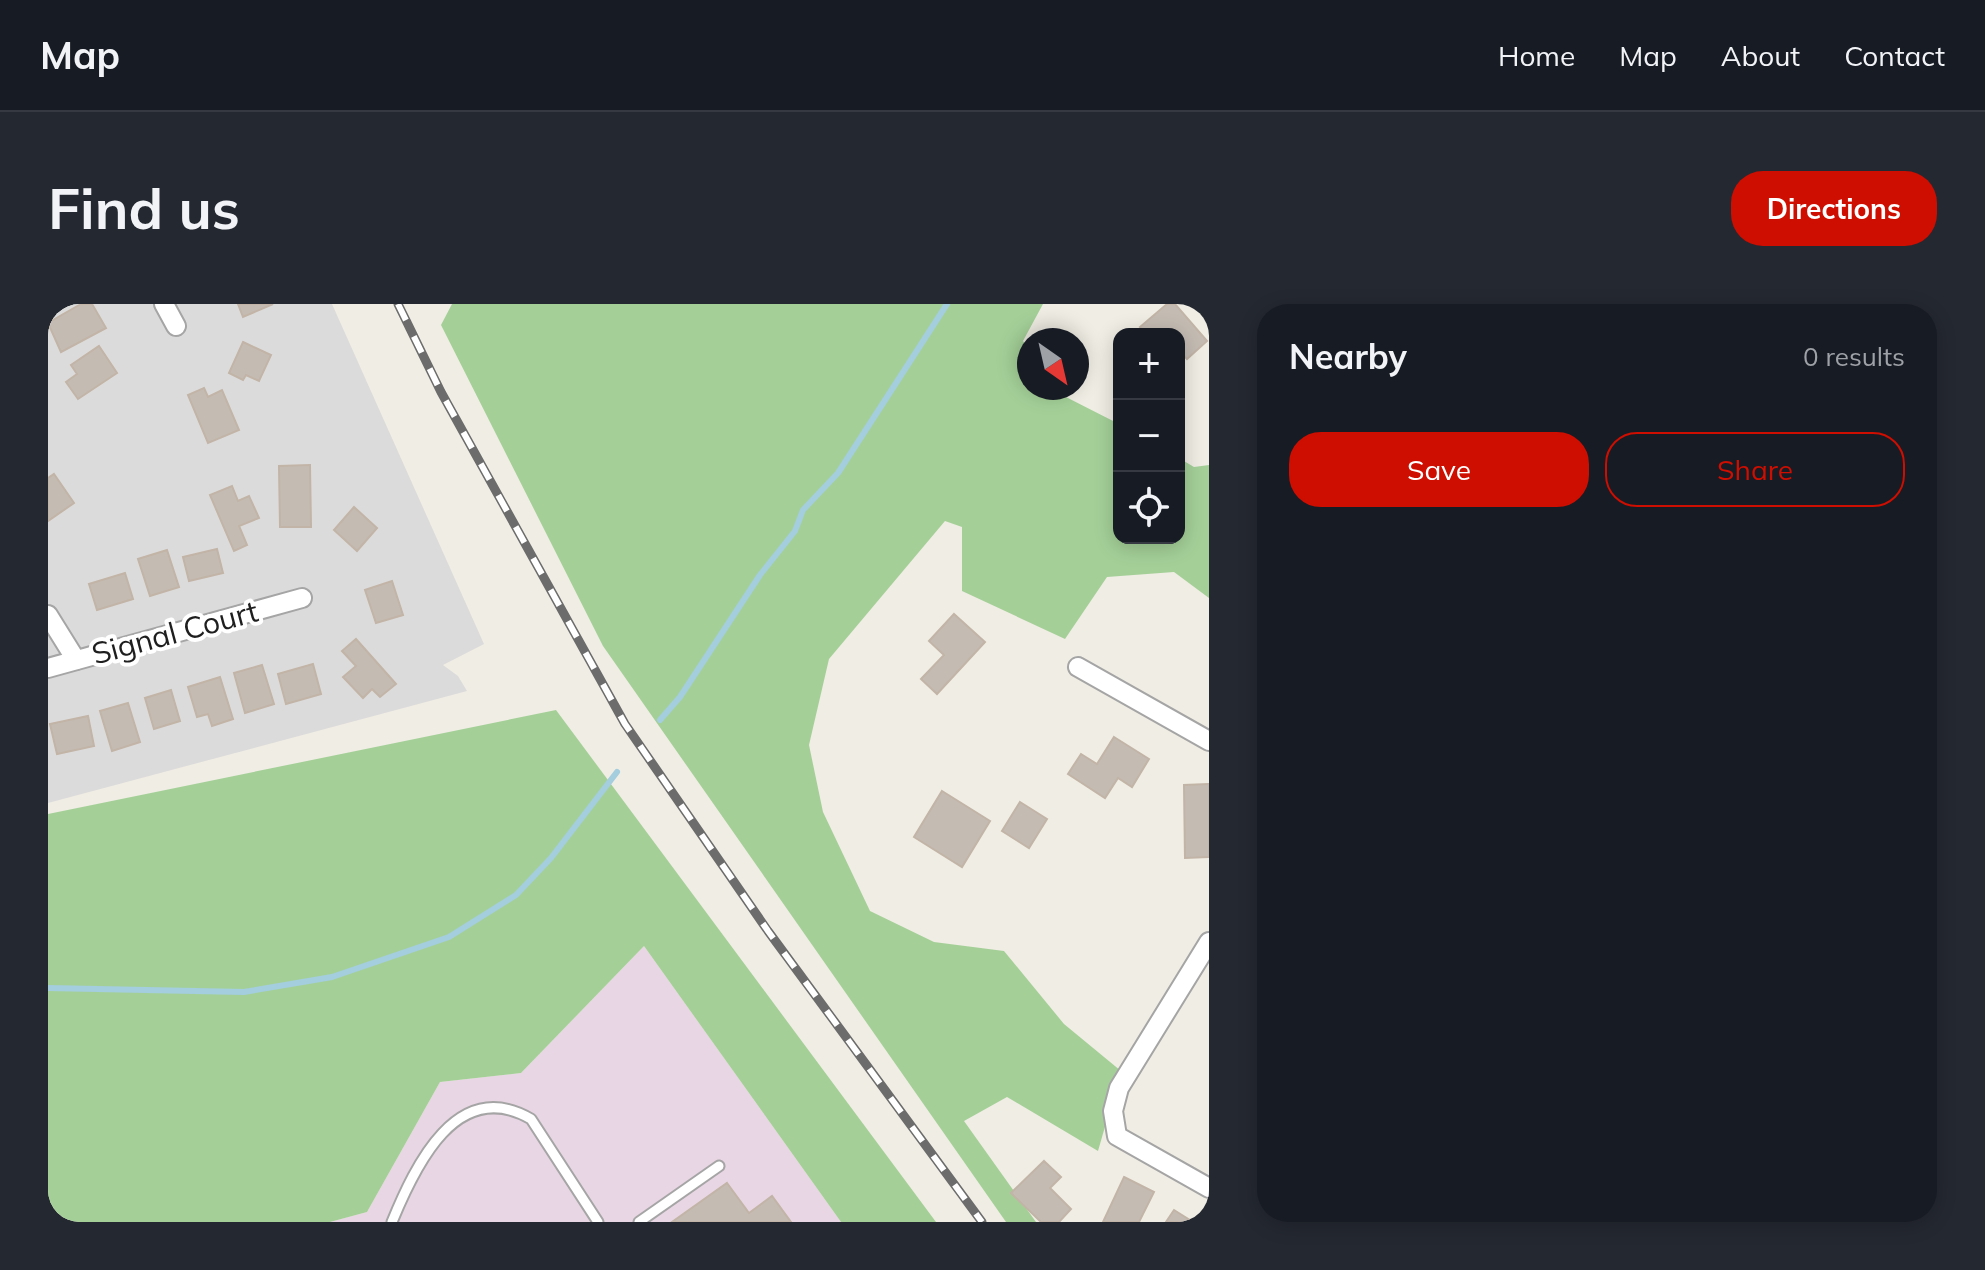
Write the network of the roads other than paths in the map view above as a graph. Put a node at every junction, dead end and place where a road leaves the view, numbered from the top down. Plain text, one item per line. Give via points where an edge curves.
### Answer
1 (164, 304) edge
2 (176, 326) dead end
3 (302, 598) dead end
4 (48, 615) edge
5 (76, 660) junction
6 (1078, 667) dead end
7 (48, 668) edge
8 (1209, 741) edge
9 (1209, 942) edge
10 (719, 1166) dead end
11 (1209, 1188) edge
12 (392, 1222) edge
13 (598, 1222) edge
14 (639, 1222) edge

1 - 2 street
3 - 5 street, Signal Court
4 - 5 street
5 - 7 street, Signal Court
6 - 8 street
9 - 11 street via 1119,1088 1113,1111 1117,1136
10 - 14 lane
12 - 13 lane via 413,1172 447,1126 484,1107 514,1109 531,1119

